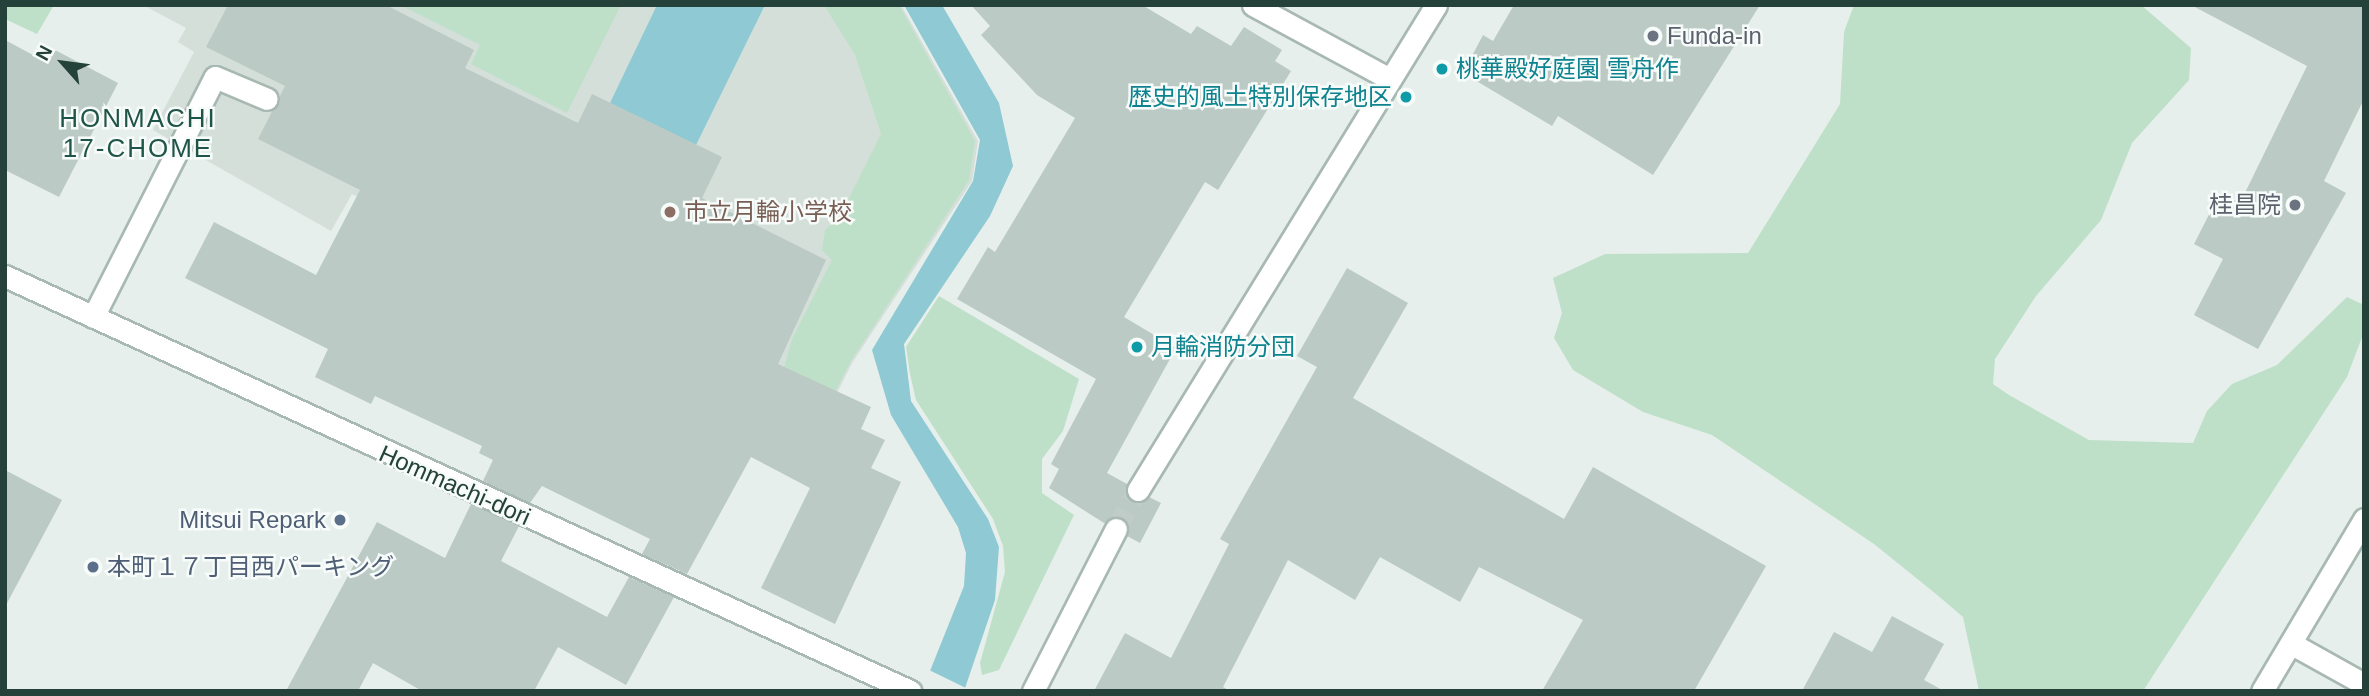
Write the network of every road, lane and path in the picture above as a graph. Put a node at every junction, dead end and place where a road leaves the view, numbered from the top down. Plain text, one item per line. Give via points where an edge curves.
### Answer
1 (1253, 5) edge
2 (1436, 5) edge
3 (1388, 78) junction
4 (267, 99) dead end
5 (5, 276) edge
6 (93, 317) junction
7 (1138, 490) tunnel mouth
8 (2364, 519) edge
9 (1116, 529) tunnel mouth
10 (2292, 643) junction
11 (2364, 684) edge
12 (908, 690) edge
13 (1033, 691) edge
14 (2262, 691) edge

1 - 3 street
2 - 3 street
3 - 7 street
4 - 6 street via 215,77
5 - 6 street, Hommachi-dori
6 - 12 street, Hommachi-dori
8 - 10 street
9 - 13 street
10 - 11 street
10 - 14 street

